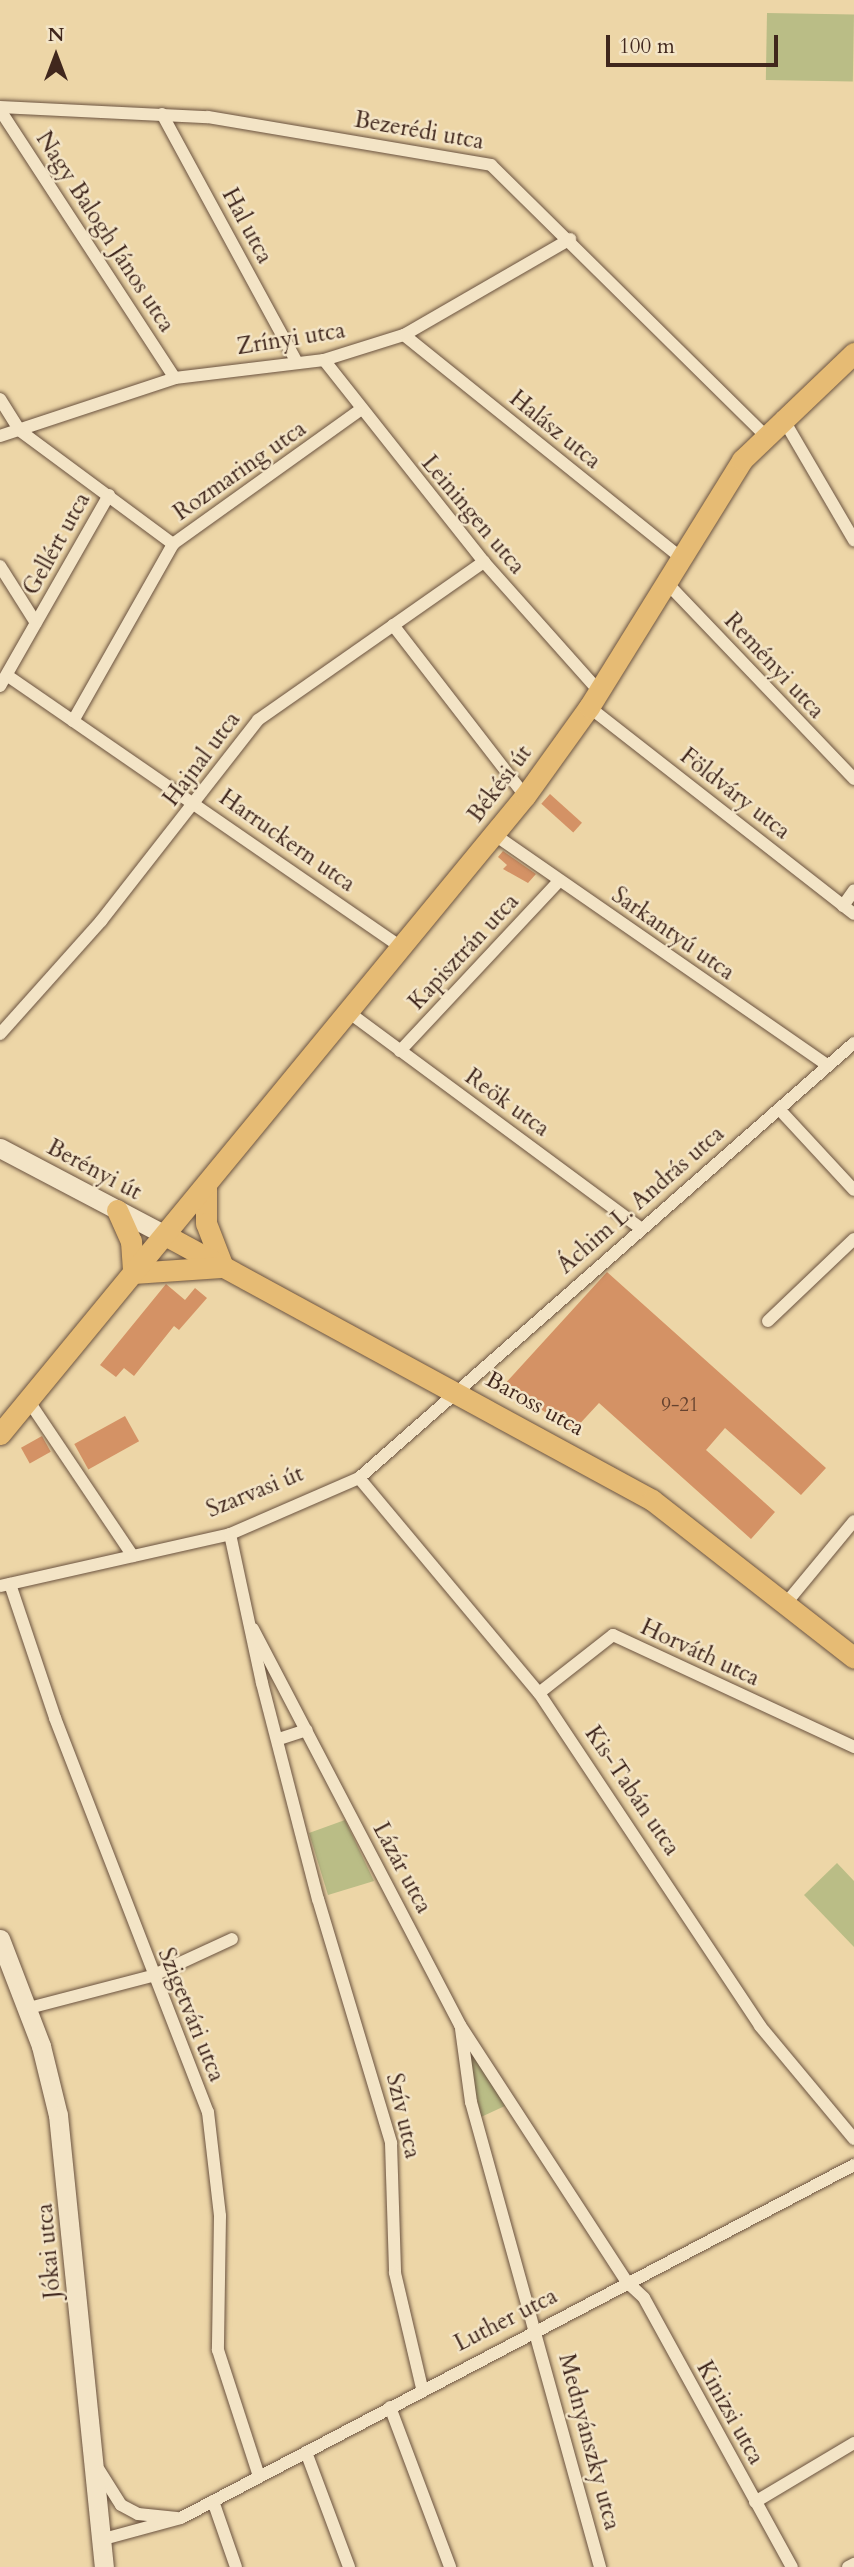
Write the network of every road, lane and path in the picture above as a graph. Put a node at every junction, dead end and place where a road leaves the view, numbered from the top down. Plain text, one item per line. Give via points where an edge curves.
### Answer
1 (0, 108) edge
2 (162, 114) junction
3 (570, 239) junction
4 (404, 335) junction
5 (854, 353) edge
6 (295, 359) junction
7 (324, 360) junction
8 (175, 378) junction
9 (0, 399) edge
10 (359, 411) junction
11 (782, 417) junction
12 (19, 430) junction
13 (764, 434) junction
14 (0, 436) edge
15 (109, 495) junction
16 (854, 540) edge
17 (173, 544) junction
18 (680, 557) junction
19 (484, 562) junction
20 (0, 566) edge
21 (665, 581) junction
22 (36, 623) junction
23 (393, 625) junction
24 (4, 681) edge
25 (594, 699) junction
26 (73, 721) junction
27 (854, 779) edge
28 (525, 796) junction
29 (195, 803) junction
30 (495, 835) junction
31 (559, 881) junction
32 (854, 890) edge
33 (848, 910) edge
34 (404, 948) junction
35 (351, 1014) junction
36 (0, 1034) edge
37 (854, 1044) edge
38 (400, 1051) junction
39 (828, 1066) junction
40 (779, 1109) junction
41 (0, 1148) edge
42 (205, 1187) junction
43 (854, 1190) edge
44 (117, 1210) junction
45 (639, 1227) junction
46 (165, 1235) junction
47 (854, 1239) edge
48 (223, 1267) junction
49 (133, 1273) junction
50 (768, 1321) dead end
51 (457, 1392) junction
52 (28, 1400) junction
53 (0, 1434) edge
54 (359, 1478) junction
55 (854, 1521) edge
56 (230, 1534) junction
57 (133, 1556) junction
58 (3, 1584) edge
59 (787, 1602) junction
60 (253, 1629) junction
61 (854, 1658) edge
62 (539, 1693) junction
63 (307, 1730) junction
64 (279, 1739) junction
65 (854, 1747) edge
66 (318, 1899) joint
67 (232, 1939) dead end
68 (2, 1947) edge
69 (152, 1976) junction
70 (29, 2008) junction
71 (460, 2025) junction
72 (854, 2139) edge
73 (854, 2165) edge
74 (627, 2282) junction
75 (537, 2328) junction
76 (422, 2388) junction
77 (390, 2407) junction
78 (854, 2443) edge
79 (306, 2452) junction
80 (93, 2456) junction
81 (259, 2476) junction
82 (213, 2501) junction
83 (755, 2502) junction
84 (181, 2518) junction
85 (100, 2540) junction
86 (854, 2564) edge
87 (104, 2567) edge
88 (236, 2567) edge
89 (349, 2567) edge
90 (450, 2567) edge
91 (600, 2567) edge
92 (792, 2567) edge
93 (848, 2567) edge

1 - 2 street, Bezerédi utca
1 - 8 street, Nagy Balogh János utca
2 - 3 street, Bezerédi utca via 486,163 502,171
2 - 6 street, Hal utca
3 - 4 street, Zrínyi utca
3 - 13 street, Bezerédi utca
4 - 7 street, Zrínyi utca
4 - 18 street, Halász utca
5 - 11 main road, Békési út
6 - 7 street, Zrínyi utca
6 - 8 street, Zrínyi utca
7 - 10 street, Leiningen utca
8 - 12 street, Zrínyi utca
9 - 12 street
10 - 17 street, Rozmaring utca
10 - 19 street, Leiningen utca
11 - 13 main road, Békési út
11 - 16 street
12 - 14 street, Zrínyi utca
12 - 15 street
13 - 18 main road, Békési út via 721,487
15 - 17 street
15 - 22 street, Gellért utca
17 - 26 street, Rozmaring utca
18 - 21 main road, Békési út
19 - 23 street, Hajnal utca
19 - 25 street, Leiningen utca
20 - 22 street
21 - 25 main road, Békési út
21 - 27 street, Reményi utca
22 - 24 street, Gellért utca
23 - 28 street
23 - 29 street, Hajnal utca via 258,720
24 - 26 street, Harruckern utca
25 - 28 main road, Békési út
25 - 33 street, Földváry utca
26 - 29 street, Harruckern utca
28 - 30 main road, Békési út
29 - 34 street, Harruckern utca
29 - 36 street, Hajnal utca
30 - 31 street, Sarkantyú utca
30 - 34 main road, Békési út
31 - 38 street, Kapisztrán utca
31 - 39 street, Sarkantyú utca
32 - 33 street
34 - 35 main road, Békési út
35 - 38 street, Reök utca
35 - 42 main road, Békési út
37 - 39 street, Áchim L. András utca
38 - 45 street, Reök utca
39 - 40 street, Áchim L. András utca
40 - 43 street
40 - 45 street, Áchim L. András utca
41 - 44 main road, Berényi út
42 - 46 main road, Békési út
42 - 48 main road via 206,1223
44 - 46 main road, Berényi út
44 - 49 main road via 131,1241
45 - 51 street, Áchim L. András utca
46 - 48 main road, Baross utca
46 - 49 main road
47 - 50 street
48 - 49 main road
48 - 51 main road, Baross utca
49 - 52 main road
51 - 54 street, Szarvasi út
51 - 59 main road, Baross utca via 652,1500
52 - 53 main road
52 - 57 street
54 - 56 street, Szarvasi út
54 - 62 street, Kis-Tabán utca
55 - 59 street
56 - 57 street, Szarvasi út
56 - 60 street, Lázár utca
57 - 58 street, Szarvasi út
58 - 69 street, Szigetvári utca
59 - 61 main road, Baross utca
60 - 63 street, Lázár utca
60 - 64 street, Lázár utca
62 - 65 street, Horváth utca via 614,1635
62 - 72 street, Kis-Tabán utca via 761,2026
63 - 64 street
63 - 71 street, Lázár utca
64 - 66 street, Lázár utca
66 - 76 street, Szív utca via 391,2143 395,2273
67 - 69 street
68 - 70 main road, Jókai utca
69 - 70 street
69 - 81 street, Szigetvári utca via 208,2112 220,2216 218,2350
70 - 80 main road, Jókai utca via 60,2126
71 - 74 street, Lázár utca
71 - 75 street, Lázár utca via 471,2102
73 - 74 street, Luther utca
74 - 75 street, Luther utca
74 - 83 street, Kinizsi utca via 643,2298
75 - 76 street, Luther utca
75 - 91 street, Mednyánszky utca
76 - 77 street, Luther utca
77 - 79 street, Luther utca
77 - 90 street
78 - 83 street
79 - 81 street, Luther utca
79 - 89 street
80 - 84 street via 121,2505 138,2514
80 - 85 main road, Jókai utca
81 - 82 street, Luther utca
82 - 84 street, Luther utca
82 - 88 street
83 - 92 street, Kinizsi utca
84 - 85 street, Luther utca
85 - 87 main road, Jókai utca
86 - 93 street

